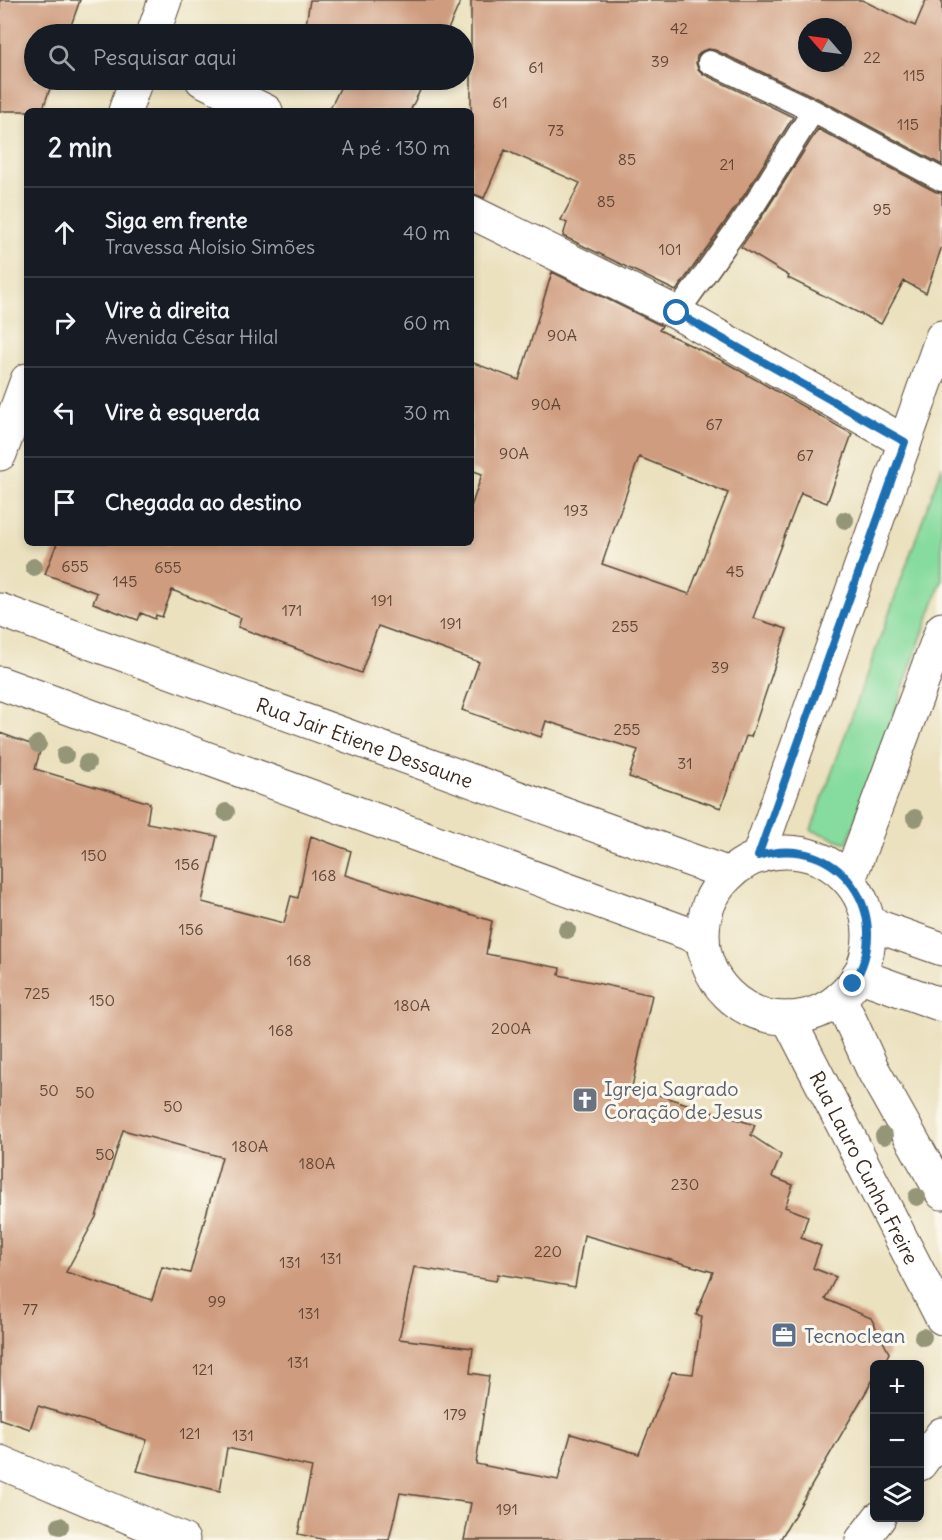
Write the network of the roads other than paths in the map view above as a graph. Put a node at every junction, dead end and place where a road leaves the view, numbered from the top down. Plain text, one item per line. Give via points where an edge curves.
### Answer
1 (165, 0) edge
2 (157, 24) edge
3 (709, 62) dead end
4 (132, 90) edge
5 (223, 90) edge
6 (126, 108) edge
7 (260, 108) edge
8 (813, 111) junction
9 (942, 180) edge
10 (474, 213) edge
11 (677, 313) junction
12 (942, 337) edge
13 (24, 388) edge
14 (905, 442) junction
15 (0, 454) edge
16 (0, 610) edge
17 (942, 629) edge
18 (0, 683) edge
19 (758, 856) junction
20 (729, 874) junction
21 (849, 880) junction
22 (868, 923) junction
23 (703, 939) junction
24 (942, 949) edge
25 (849, 987) junction
26 (942, 1005) edge
27 (788, 1018) junction
28 (942, 1194) edge
29 (942, 1318) edge
30 (942, 1434) edge
31 (924, 1459) edge
32 (0, 1461) edge
33 (876, 1522) edge
34 (183, 1540) edge
35 (862, 1540) edge

1 - 2 street
3 - 8 lane
4 - 6 street
5 - 7 street
8 - 9 lane
8 - 11 lane via 756,202
10 - 11 street
11 - 14 street
12 - 14 street
13 - 15 street
14 - 19 street
16 - 20 street, Rua Jair Etiene Dessaune
17 - 21 street
18 - 23 street
19 - 20 street
19 - 21 street via 802,853 832,866
20 - 23 street via 709,904
21 - 22 street
22 - 24 street
22 - 25 street via 867,950
23 - 27 street via 712,973 734,1000 765,1016
25 - 26 street
25 - 27 street via 821,1010
25 - 28 street via 873,1070
27 - 29 street, Rua Lauro Cunha Freire
30 - 31 street
32 - 34 street
33 - 35 street

